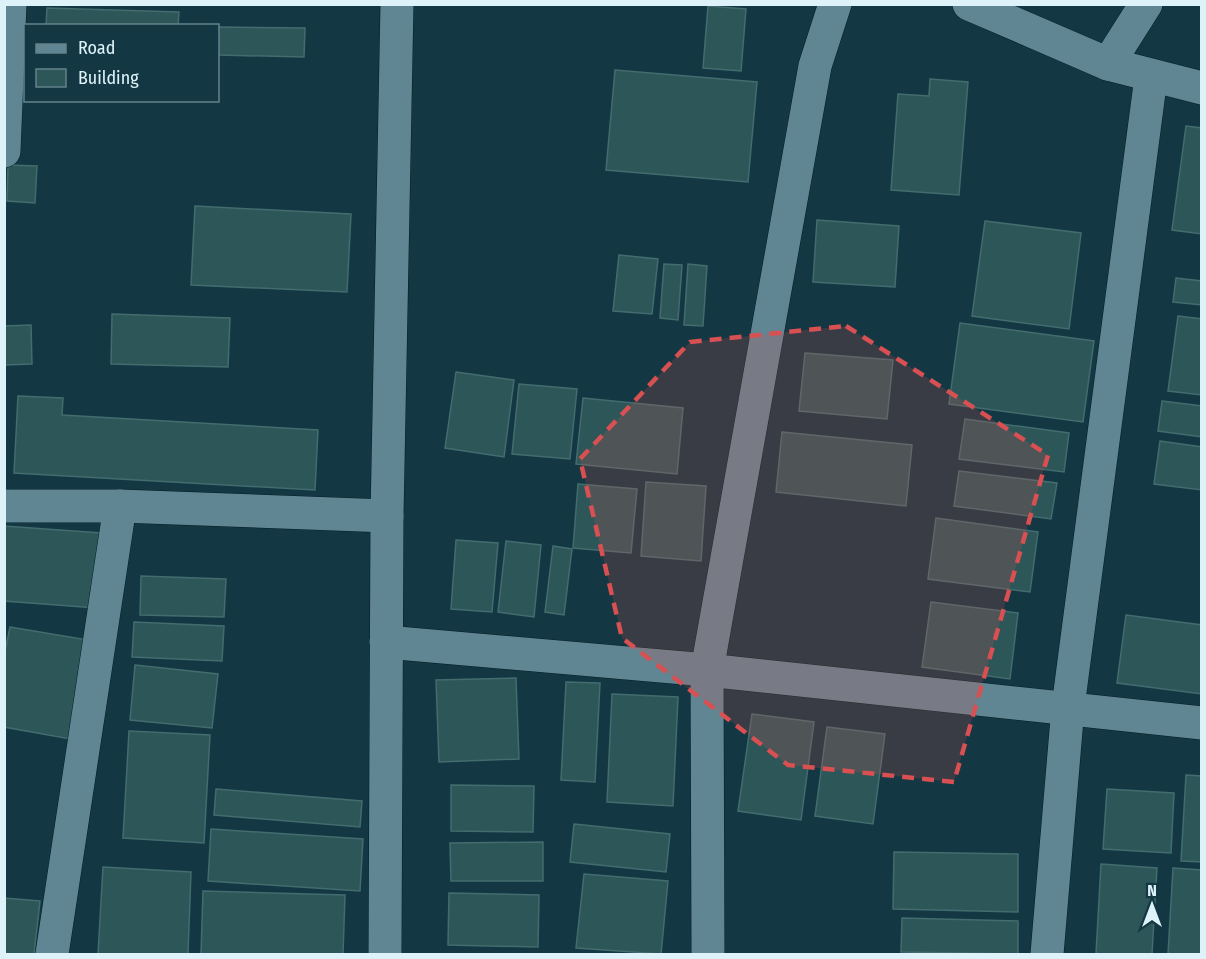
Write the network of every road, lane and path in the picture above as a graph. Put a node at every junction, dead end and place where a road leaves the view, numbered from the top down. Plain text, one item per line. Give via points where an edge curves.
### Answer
1 (10, 4) edge
2 (397, 4) edge
3 (835, 4) edge
4 (969, 4) edge
5 (1146, 4) edge
6 (1108, 64) junction
7 (1151, 77) junction
8 (1202, 87) edge
9 (4, 151) edge
10 (4, 507) edge
11 (120, 507) junction
12 (387, 516) junction
13 (386, 642) junction
14 (707, 670) junction
15 (1068, 707) junction
16 (1202, 723) edge
17 (52, 954) edge
18 (385, 954) edge
19 (708, 954) edge
20 (1047, 954) edge

1 - 9 street
2 - 12 street
3 - 14 street via 815,66
4 - 6 street
5 - 6 street
6 - 7 street
7 - 8 street
7 - 15 street
10 - 11 street
11 - 12 street
11 - 17 street
12 - 13 street
13 - 14 street
13 - 18 street
14 - 15 street
14 - 19 street
15 - 16 street
15 - 20 street

